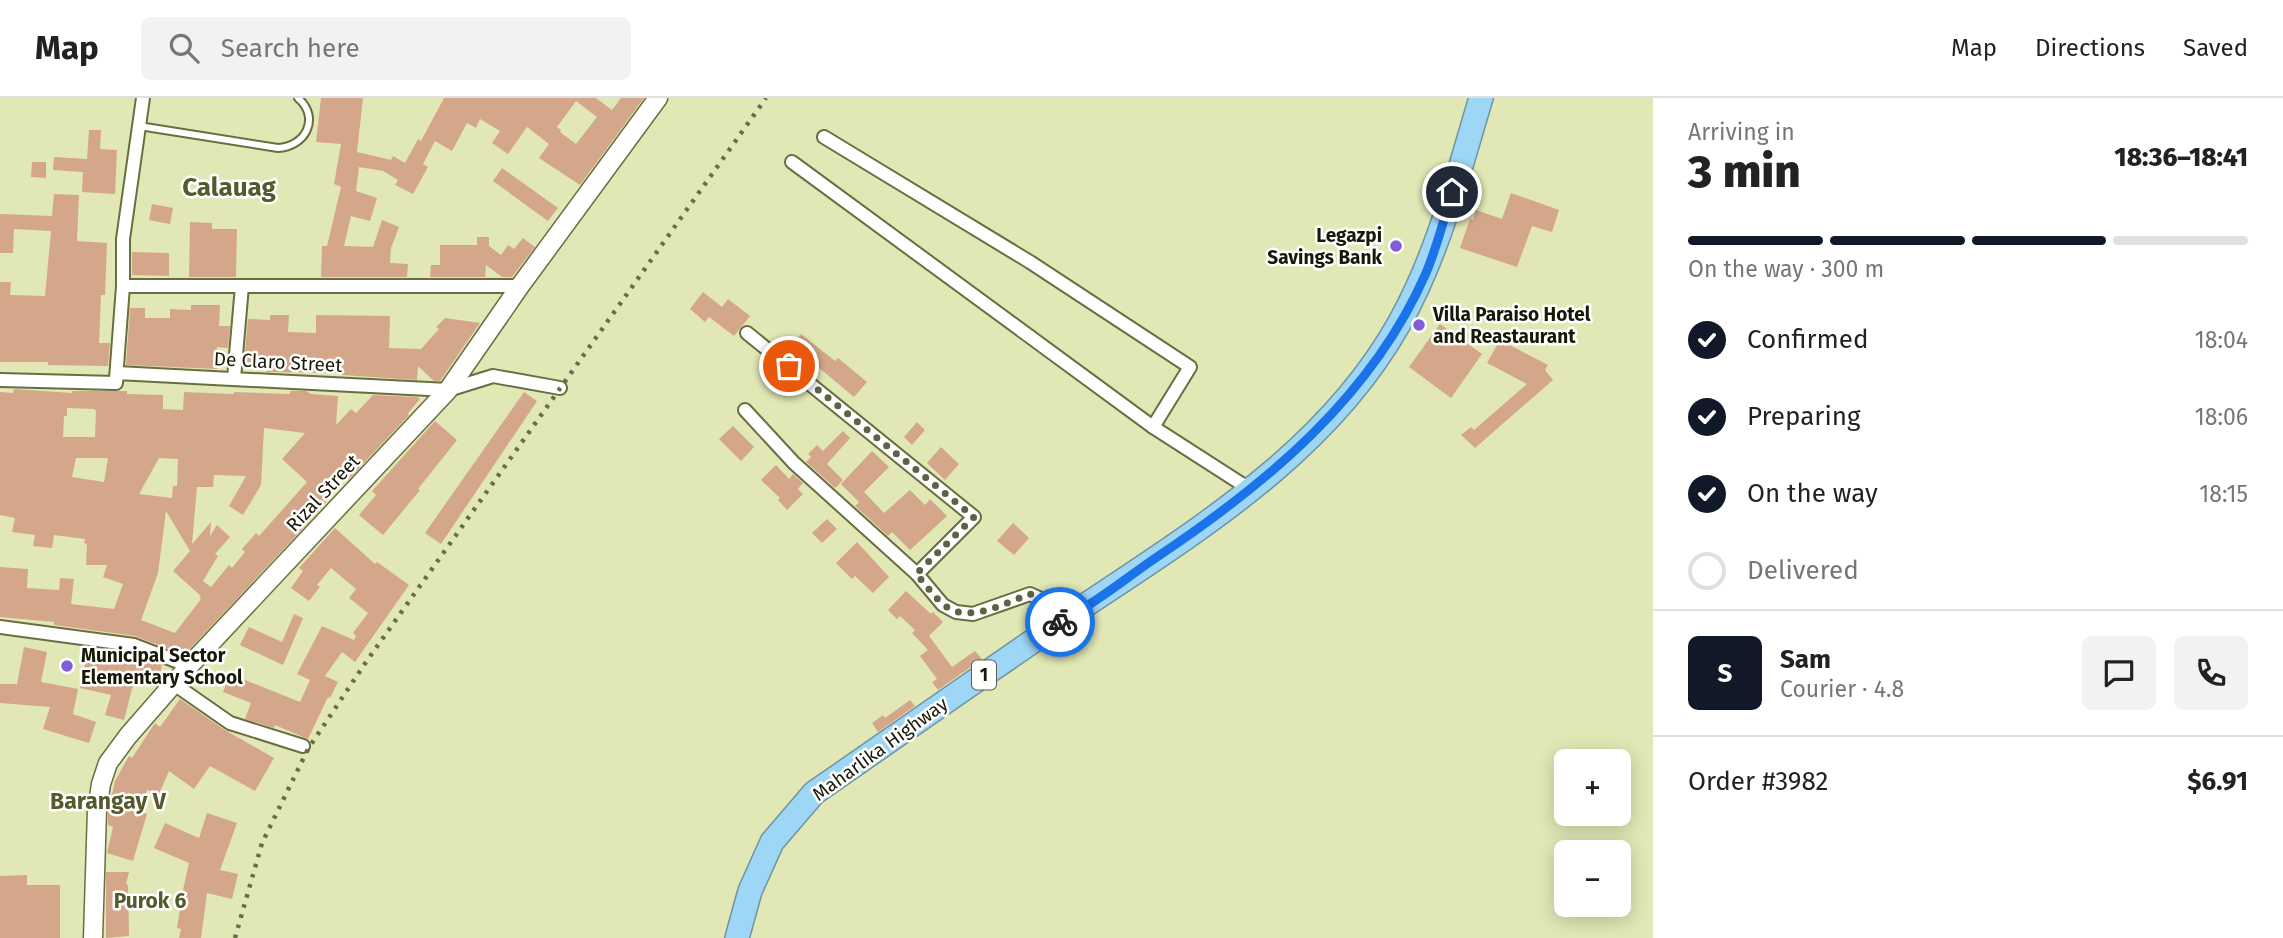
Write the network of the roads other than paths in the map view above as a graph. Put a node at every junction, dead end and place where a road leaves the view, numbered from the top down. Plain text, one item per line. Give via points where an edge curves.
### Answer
1 (144, 98) edge
2 (298, 98) edge
3 (658, 98) edge
4 (1479, 99) edge
5 (139, 126) junction
6 (824, 137) dead end
7 (792, 162) dead end
8 (123, 286) junction
9 (242, 286) junction
10 (520, 286) junction
11 (747, 332) dead end
12 (117, 373) junction
13 (234, 378) junction
14 (0, 380) edge
15 (560, 388) dead end
16 (448, 390) junction
17 (745, 410) dead end
18 (1153, 427) junction
19 (1251, 491) junction
20 (916, 574) junction
21 (1061, 622) junction
22 (0, 627) edge
23 (189, 666) junction
24 (174, 684) junction
25 (303, 746) dead end
26 (93, 938) edge
27 (737, 938) edge

1 - 5 street
2 - 5 lane via 305,104 309,121 303,138 287,148
3 - 10 street, Rizal Street
4 - 19 highway, Maharlika Highway / 1 via 1426,273 1399,324 1340,405
5 - 8 street via 123,239
6 - 18 street via 1030,261 1190,367
7 - 18 street
8 - 9 street
8 - 12 street
9 - 10 street
9 - 13 street
10 - 16 street, Rizal Street
11 - 20 street via 974,517
12 - 13 street, De Claro Street
12 - 14 street, De Claro Street via 116,383
13 - 16 street, De Claro Street
15 - 16 street, De Claro Street via 493,376
16 - 23 street, Rizal Street
17 - 20 street via 794,463
18 - 19 street
19 - 21 highway, Maharlika Highway / 1
20 - 21 street via 943,605 956,612 973,614 1030,594 1041,599
21 - 27 highway, Maharlika Highway / 1 via 814,793 772,842 750,891
22 - 23 street via 134,645
23 - 24 street, Rizal Street
24 - 25 street via 230,723
24 - 26 street, Rizal Street via 108,763 101,783

